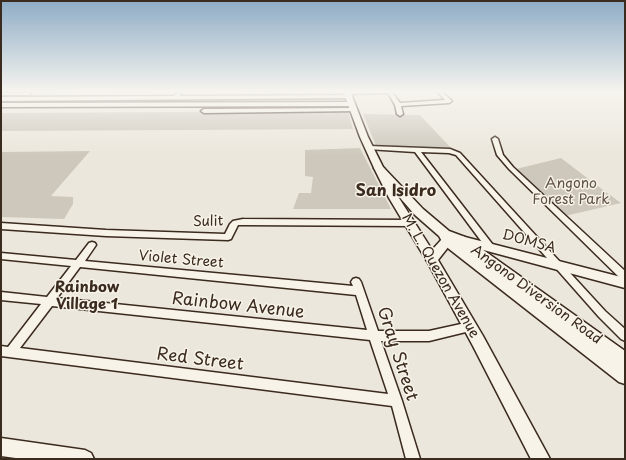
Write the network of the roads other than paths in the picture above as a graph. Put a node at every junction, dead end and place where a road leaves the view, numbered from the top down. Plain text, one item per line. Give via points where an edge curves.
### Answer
1 (356, 112) edge
2 (494, 139) dead end
3 (369, 148) junction
4 (416, 149) junction
5 (379, 168) junction
6 (409, 222) junction
7 (1, 226) edge
8 (451, 239) junction
9 (92, 245) dead end
10 (490, 247) junction
11 (1, 256) edge
12 (432, 260) junction
13 (78, 264) junction
14 (558, 265) junction
15 (625, 277) edge
16 (625, 283) edge
17 (357, 286) joint
18 (1, 296) edge
19 (531, 298) junction
20 (49, 302) junction
21 (470, 327) junction
22 (375, 336) junction
23 (625, 336) edge
24 (6, 351) edge
25 (625, 361) edge
26 (625, 376) edge
27 (396, 401) junction
28 (1, 447) edge
29 (541, 458) edge
30 (84, 459) edge
31 (413, 459) edge

1 - 3 main road, M. L. Quezon Avenue
2 - 15 street via 500,155 511,168
3 - 4 street
3 - 5 main road, M. L. Quezon Avenue
4 - 10 street
4 - 14 street via 450,151 458,154
5 - 6 main road, M. L. Quezon Avenue
5 - 8 main road, Angono Diversion Road via 413,206
6 - 7 street, Sulit via 243,222 236,223 228,237
6 - 12 main road, M. L. Quezon Avenue
8 - 10 main road, DOMSA
8 - 12 main road via 439,249
8 - 19 main road, Angono Diversion Road
9 - 13 street
10 - 14 main road, DOMSA
11 - 13 street, Violet Street
12 - 21 main road, M. L. Quezon Avenue
13 - 17 street, Violet Street
13 - 20 street
14 - 16 main road, DOMSA
14 - 23 street
17 - 22 street, Gray Street
18 - 20 street, Rainbow Avenue
19 - 25 main road, Angono Diversion Road
19 - 26 main road, Angono Diversion Road
20 - 22 street, Rainbow Avenue
20 - 24 street
21 - 22 street, Rainbow Avenue via 429,336
21 - 29 main road, M. L. Quezon Avenue
22 - 27 street, Gray Street
24 - 27 street, Red Street
27 - 31 street, Gray Street
28 - 30 main road

